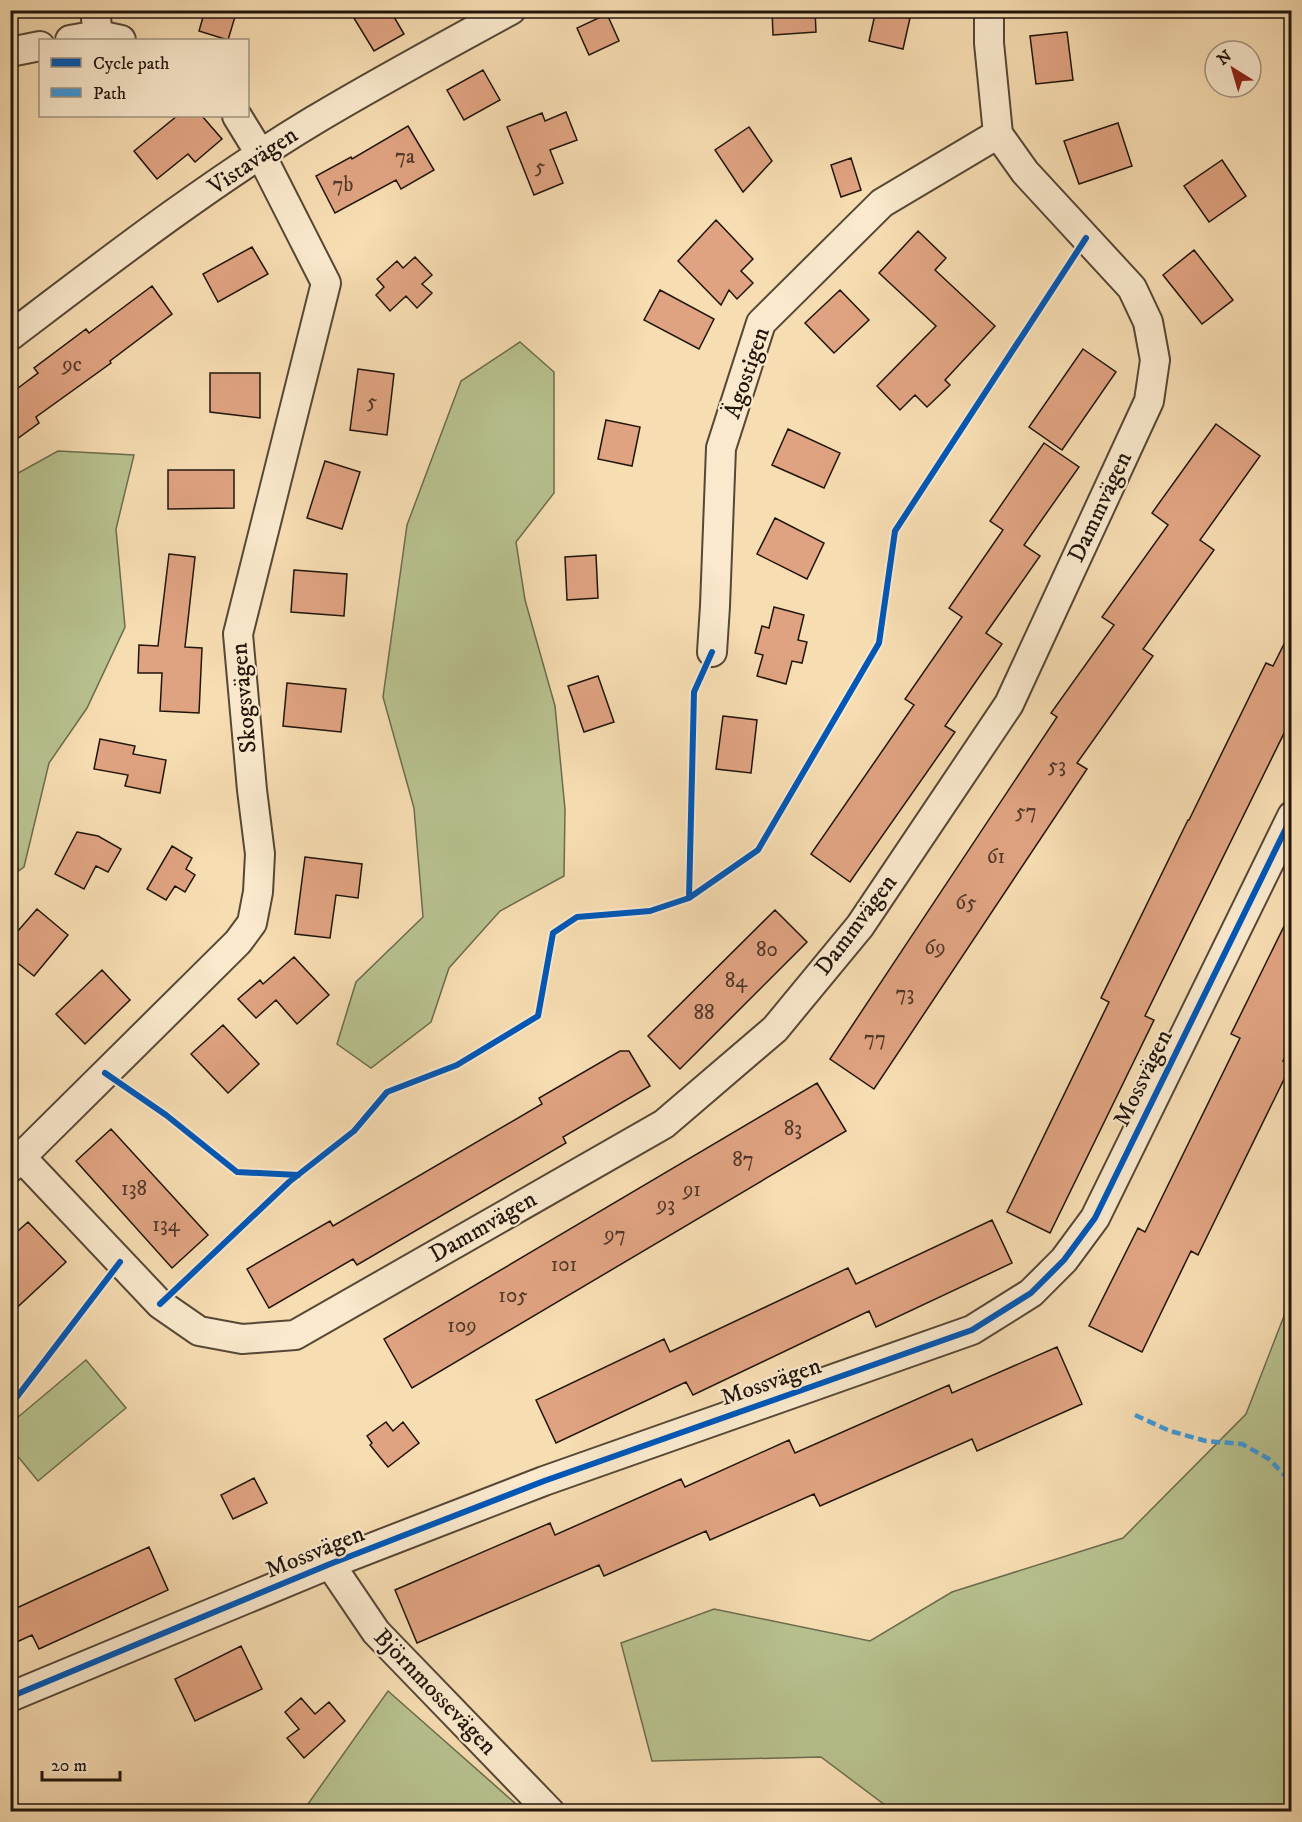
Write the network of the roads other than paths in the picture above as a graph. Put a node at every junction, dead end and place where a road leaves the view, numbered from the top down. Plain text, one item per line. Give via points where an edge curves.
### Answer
1 (511, 10) edge
2 (989, 10) edge
3 (105, 29) edge
4 (72, 39) edge
5 (39, 46) edge
6 (10, 52) edge
7 (238, 117) edge
8 (998, 134) junction
9 (261, 155) junction
10 (10, 336) edge
11 (712, 652) dead end
12 (1292, 816) edge
13 (16, 1162) edge
14 (330, 1564) junction
15 (10, 1697) edge
16 (550, 1812) edge

1 - 9 street, Vistavägen via 313,121
2 - 8 street, Dammvägen
3 - 4 street
5 - 6 street
7 - 9 street, Skogsvägen
8 - 11 street, Ägostigen via 882,202 761,323 722,448
8 - 13 street, Dammvägen via 1025,172 1132,288 1148,322 1155,360 1149,401 1009,704 860,926 775,1029 664,1124 295,1335 242,1339 160,1319 160,1304
9 - 10 street, Vistavägen via 144,234
9 - 13 street, Skogsvägen via 326,283 238,634 260,854 252,923 238,942
12 - 14 street, Mossvägen via 1095,1218 1064,1260 1031,1293 972,1330 544,1481
14 - 15 street, Mossvägen
14 - 16 street, Björnmossevägen via 376,1632

